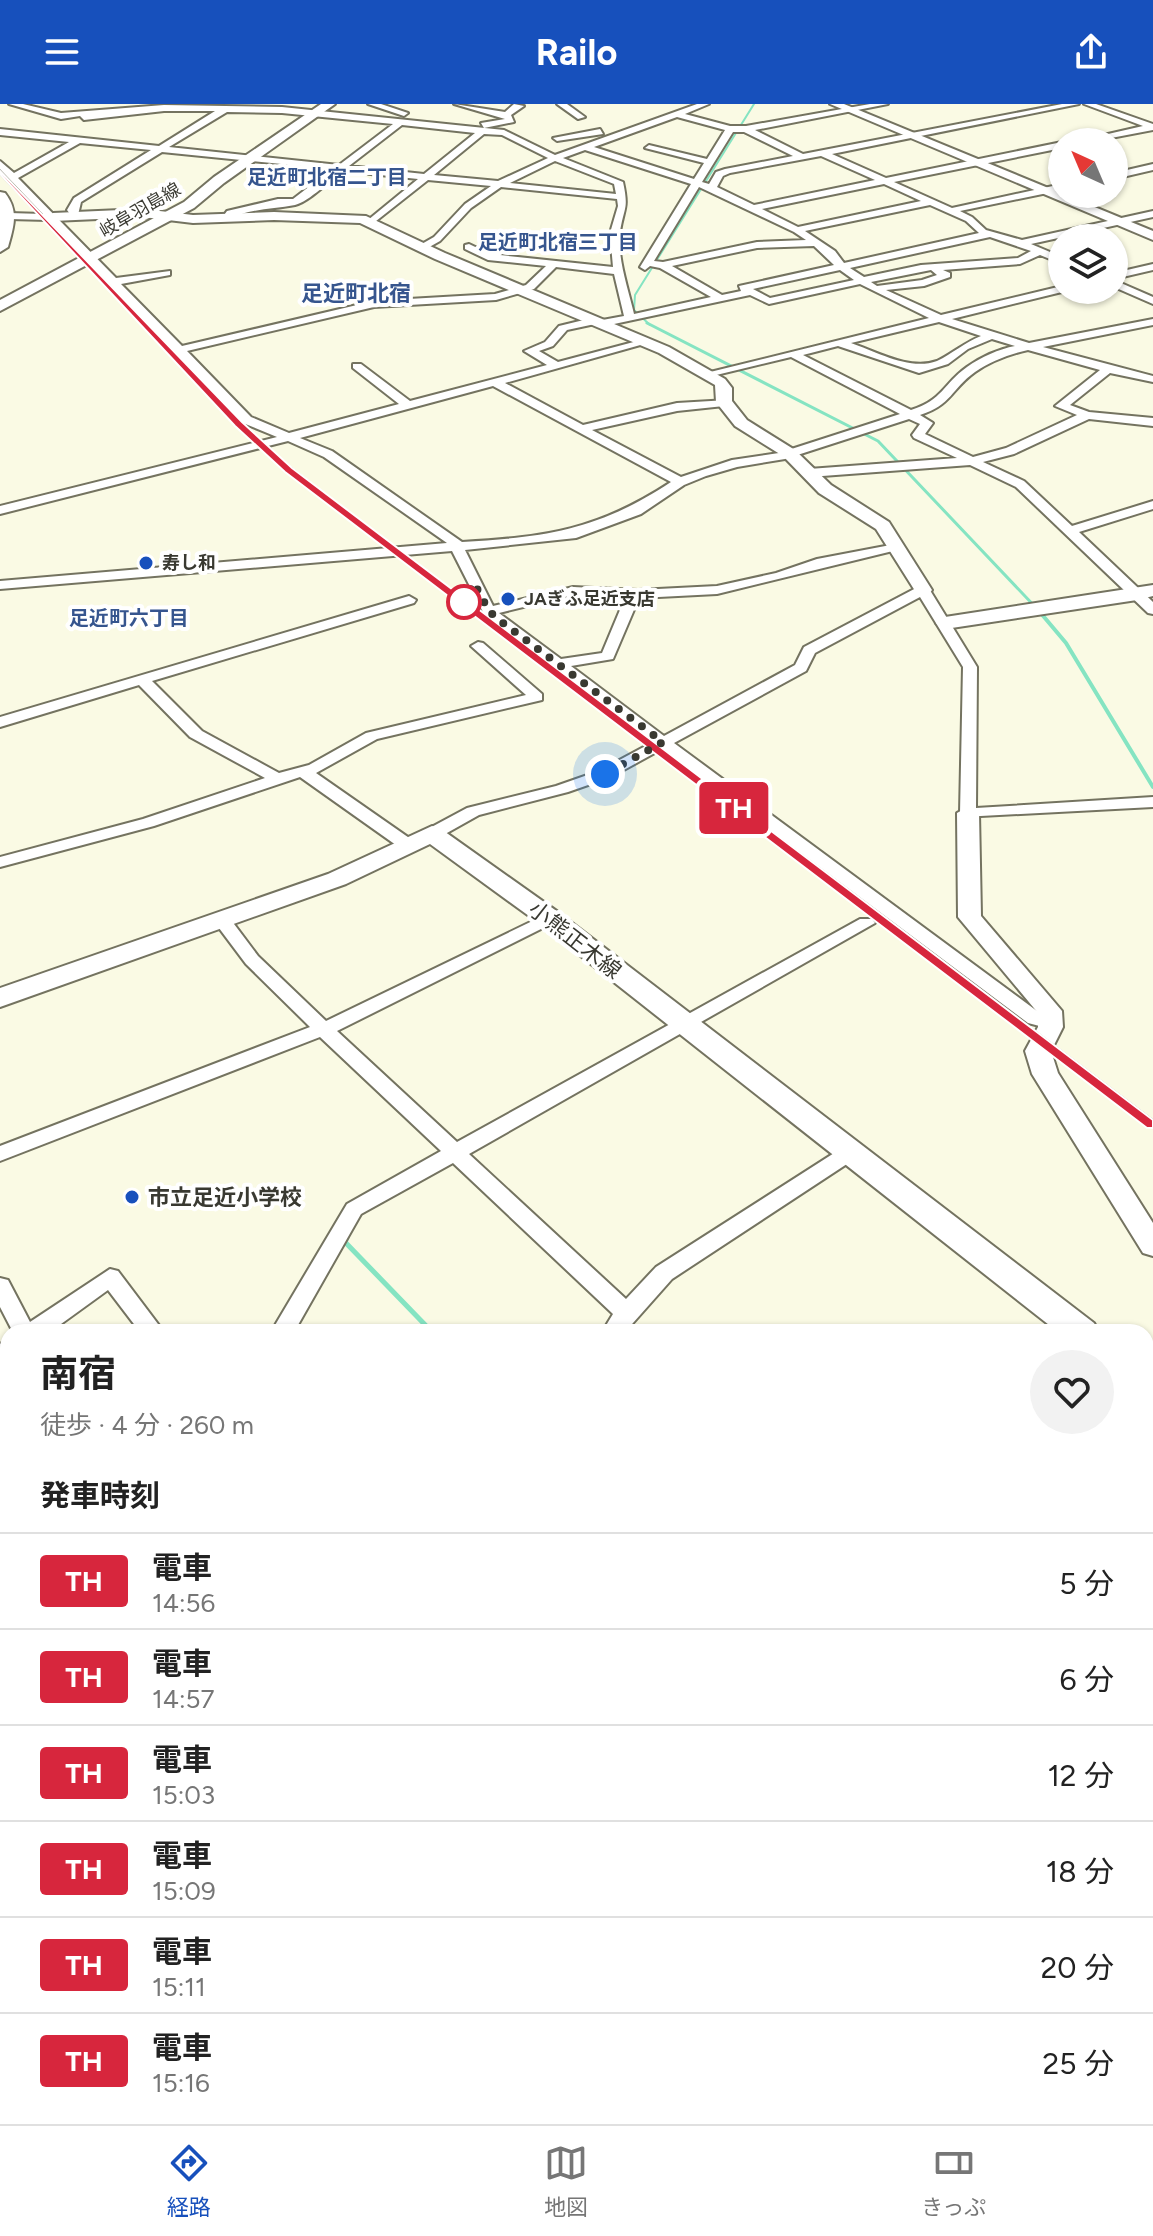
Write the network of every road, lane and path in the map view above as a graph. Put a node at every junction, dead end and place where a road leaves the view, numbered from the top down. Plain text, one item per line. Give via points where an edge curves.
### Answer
1 (13, 104) edge
2 (139, 104) edge
3 (372, 104) edge
4 (405, 104) edge
5 (458, 104) edge
6 (517, 104) edge
7 (561, 104) edge
8 (705, 104) edge
9 (835, 104) edge
10 (884, 104) edge
11 (1075, 104) edge
12 (1088, 104) edge
13 (264, 105) edge
14 (387, 108) junction
15 (122, 109) edge
16 (225, 109) junction
17 (322, 109) edge
18 (850, 110) junction
19 (676, 114) junction
20 (506, 115) junction
21 (84, 117) dead end
22 (581, 117) dead end
23 (401, 122) junction
24 (439, 123) junction
25 (102, 127) dead end
26 (1153, 127) edge
27 (2, 129) edge
28 (730, 129) junction
29 (746, 129) junction
30 (631, 130) junction
31 (482, 131) junction
32 (1128, 132) edge
33 (90, 134) dead end
34 (911, 135) junction
35 (557, 138) dead end
36 (75, 140) junction
37 (585, 147) junction
38 (649, 148) dead end
39 (1048, 148) edge
40 (161, 149) junction
41 (823, 153) junction
42 (678, 155) junction
43 (803, 157) junction
44 (249, 158) junction
45 (555, 158) junction
46 (710, 162) junction
47 (977, 162) junction
48 (0, 164) edge
49 (644, 167) junction
50 (1153, 167) edge
51 (341, 168) junction
52 (1128, 173) edge
53 (11, 175) junction
54 (426, 177) junction
55 (884, 181) junction
56 (695, 182) junction
57 (500, 184) junction
58 (712, 188) junction
59 (1048, 189) edge
60 (1043, 190) junction
61 (771, 195) dead end
62 (621, 197) junction
63 (784, 202) junction
64 (929, 202) junction
65 (4, 208) edge
66 (752, 208) junction
67 (949, 211) junction
68 (1153, 214) edge
69 (73, 215) junction
70 (170, 216) junction
71 (53, 217) junction
72 (227, 218) junction
73 (371, 222) junction
74 (1119, 222) junction
75 (797, 230) junction
76 (990, 234) junction
77 (1153, 236) edge
78 (815, 243) junction
79 (1021, 243) junction
80 (0, 247) edge
81 (424, 247) junction
82 (469, 247) dead end
83 (1040, 251) junction
84 (899, 255) junction
85 (1048, 255) edge
86 (91, 259) junction
87 (554, 264) junction
88 (663, 265) junction
89 (929, 267) junction
90 (1153, 267) edge
91 (842, 268) junction
92 (618, 271) junction
93 (166, 273) dead end
94 (1128, 273) edge
95 (858, 281) junction
96 (113, 282) junction
97 (43, 284) junction
98 (0, 288) edge
99 (873, 289) junction
100 (1128, 289) edge
101 (521, 290) junction
102 (751, 292) junction
103 (1048, 292) edge
104 (722, 299) junction
105 (1153, 301) edge
106 (0, 306) edge
107 (630, 318) junction
108 (938, 319) junction
109 (596, 322) junction
110 (1153, 322) edge
111 (992, 335) junction
112 (645, 342) junction
113 (840, 343) junction
114 (1028, 346) junction
115 (178, 350) junction
116 (793, 354) junction
117 (944, 362) junction
118 (357, 366) dead end
119 (558, 366) junction
120 (1108, 369) junction
121 (970, 370) junction
122 (708, 374) junction
123 (1153, 379) edge
124 (496, 383) junction
125 (724, 402) junction
126 (409, 406) junction
127 (912, 414) junction
128 (1087, 415) junction
129 (1153, 422) edge
130 (581, 429) junction
131 (288, 438) junction
132 (789, 453) junction
133 (971, 461) junction
134 (809, 473) junction
135 (680, 482) junction
136 (1153, 505) edge
137 (0, 510) edge
138 (1069, 531) junction
139 (896, 546) junction
140 (458, 548) junction
141 (0, 585) edge
142 (923, 590) junction
143 (1145, 593) edge
144 (634, 594) junction
145 (409, 600) dead end
146 (1153, 610) edge
147 (489, 611) junction
148 (945, 623) junction
149 (478, 646) dead end
150 (558, 664) junction
151 (142, 680) junction
152 (0, 722) edge
153 (663, 742) junction
154 (305, 773) junction
155 (278, 779) junction
156 (1153, 802) edge
157 (968, 813) junction
158 (421, 840) junction
159 (0, 862) edge
160 (549, 918) junction
161 (222, 920) junction
162 (866, 923) dead end
163 (0, 998) edge
164 (1051, 1023) junction
165 (683, 1024) junction
166 (322, 1028) junction
167 (454, 1151) junction
168 (849, 1153) junction
169 (0, 1154) edge
170 (1153, 1246) edge
171 (0, 1286) edge
172 (626, 1313) junction
173 (20, 1324) edge
174 (44, 1324) edge
175 (147, 1324) edge
176 (287, 1324) edge
177 (618, 1324) edge
178 (1072, 1324) edge

1 - 15 street via 61,116
2 - 15 street
3 - 14 street
4 - 14 street
5 - 20 street
6 - 20 street
7 - 22 street
8 - 19 street
9 - 18 street
10 - 18 street
11 - 34 street
12 - 26 street
13 - 15 street
13 - 17 street
14 - 24 street
15 - 16 street
15 - 21 street
15 - 25 street
15 - 36 street
16 - 17 street
16 - 40 street
17 - 23 street
17 - 24 street
17 - 44 main road, 岐阜羽島線
18 - 29 street
18 - 34 street
19 - 28 street
19 - 30 street
20 - 24 street via 511,120 477,126
23 - 31 street
23 - 51 street
26 - 32 street
27 - 36 street
28 - 29 street
28 - 46 street
29 - 43 street
30 - 35 street
30 - 37 street
31 - 45 street via 510,134
31 - 54 street
33 - 36 street
34 - 41 street
34 - 47 street
36 - 40 street
36 - 53 street
37 - 45 street
37 - 49 street
38 - 42 street
39 - 47 street
40 - 44 street
40 - 69 street via 77,200
41 - 43 street
41 - 55 street
42 - 46 street
42 - 49 street
43 - 58 street via 719,174
44 - 51 street
44 - 70 main road, 岐阜羽島線
45 - 57 street
45 - 62 street via 618,182
46 - 56 street
47 - 55 street
47 - 60 street
48 - 53 street
49 - 56 street
50 - 52 street
51 - 54 street
51 - 72 street via 295,202 272,203
53 - 71 street
54 - 57 street
54 - 73 street
55 - 63 street
55 - 64 street
56 - 58 street
56 - 88 street via 646,265
57 - 62 street
57 - 81 street
58 - 66 street
59 - 60 street
60 - 67 street
60 - 74 street
61 - 63 street
62 - 92 street via 622,216 615,233
63 - 66 street
64 - 67 street
64 - 75 street
65 - 71 street
65 - 80 main road
66 - 75 street
67 - 76 street
68 - 74 street
69 - 70 street
69 - 71 street
70 - 72 street
70 - 86 main road, 岐阜羽島線
71 - 86 street
72 - 73 street via 345,217
73 - 81 street
74 - 77 street
74 - 79 street
75 - 78 street
76 - 79 street
76 - 84 street
78 - 88 street via 757,245
78 - 91 street
79 - 83 street
81 - 101 street
82 - 87 street via 488,257
83 - 85 street
83 - 89 street via 1020,261
84 - 89 street
84 - 91 street
86 - 96 street
86 - 97 main road, 岐阜羽島線
87 - 92 street
87 - 101 street
88 - 104 street
89 - 95 street
89 - 99 street via 946,275
90 - 94 street
91 - 95 street
91 - 102 street via 743,288
92 - 107 street
93 - 96 street
95 - 99 street
95 - 102 street via 769,301
96 - 115 street
97 - 98 main road
97 - 106 main road, 岐阜羽島線
99 - 108 street
100 - 105 street
101 - 109 street
101 - 115 street via 478,300 374,304
102 - 104 street
103 - 108 street
104 - 107 street
107 - 109 street
108 - 111 street
108 - 113 street
109 - 112 street
109 - 119 street via 563,328 549,344 530,351
110 - 114 street
111 - 114 street
111 - 117 street
112 - 119 street
112 - 122 street
113 - 116 street
113 - 117 street via 919,370
114 - 120 street
114 - 121 street
115 - 131 street via 247,420
116 - 122 street
116 - 127 street
117 - 121 street
118 - 126 street
119 - 124 street
120 - 123 street
120 - 128 street via 1061,406
121 - 127 street via 936,406
122 - 125 street via 724,388
124 - 126 street
124 - 130 street
125 - 130 street
125 - 132 street via 753,433
126 - 131 street
127 - 132 street
127 - 133 street via 927,423 918,435
128 - 129 street
128 - 133 street via 1010,451
130 - 135 street
131 - 137 street
131 - 140 street via 328,454
132 - 134 street
132 - 135 street
133 - 134 street
133 - 138 street via 1020,484
134 - 139 street via 876,520
135 - 140 street via 636,511 571,535
136 - 138 street
138 - 143 street
139 - 142 street
139 - 144 street via 717,590
140 - 141 street
140 - 147 street
142 - 148 street
142 - 153 street via 809,650 801,668
143 - 146 street
143 - 148 street
144 - 147 street via 565,592
144 - 150 street via 608,656
145 - 151 street
147 - 150 street
148 - 157 street via 970,667
149 - 154 street via 537,697 372,736
150 - 153 street
151 - 152 street
151 - 155 street via 196,734
153 - 158 street via 590,781 473,811
153 - 164 street via 1035,1019
154 - 155 street
154 - 158 street
155 - 159 street via 149,825
156 - 157 street
157 - 164 street via 970,917 1044,1001
158 - 160 main road, 小熊正木線
158 - 161 main road via 337,879
160 - 165 main road, 小熊正木線
160 - 166 street
161 - 163 main road
161 - 166 street via 252,960
162 - 165 street
164 - 170 street via 1038,1051 1045,1074
165 - 167 street
165 - 168 main road, 小熊正木線
166 - 167 street
166 - 169 street
167 - 172 street
167 - 176 street via 354,1209
168 - 172 street via 664,1273
168 - 178 main road, 小熊正木線
171 - 173 street
172 - 177 street
174 - 175 street via 110,1277

